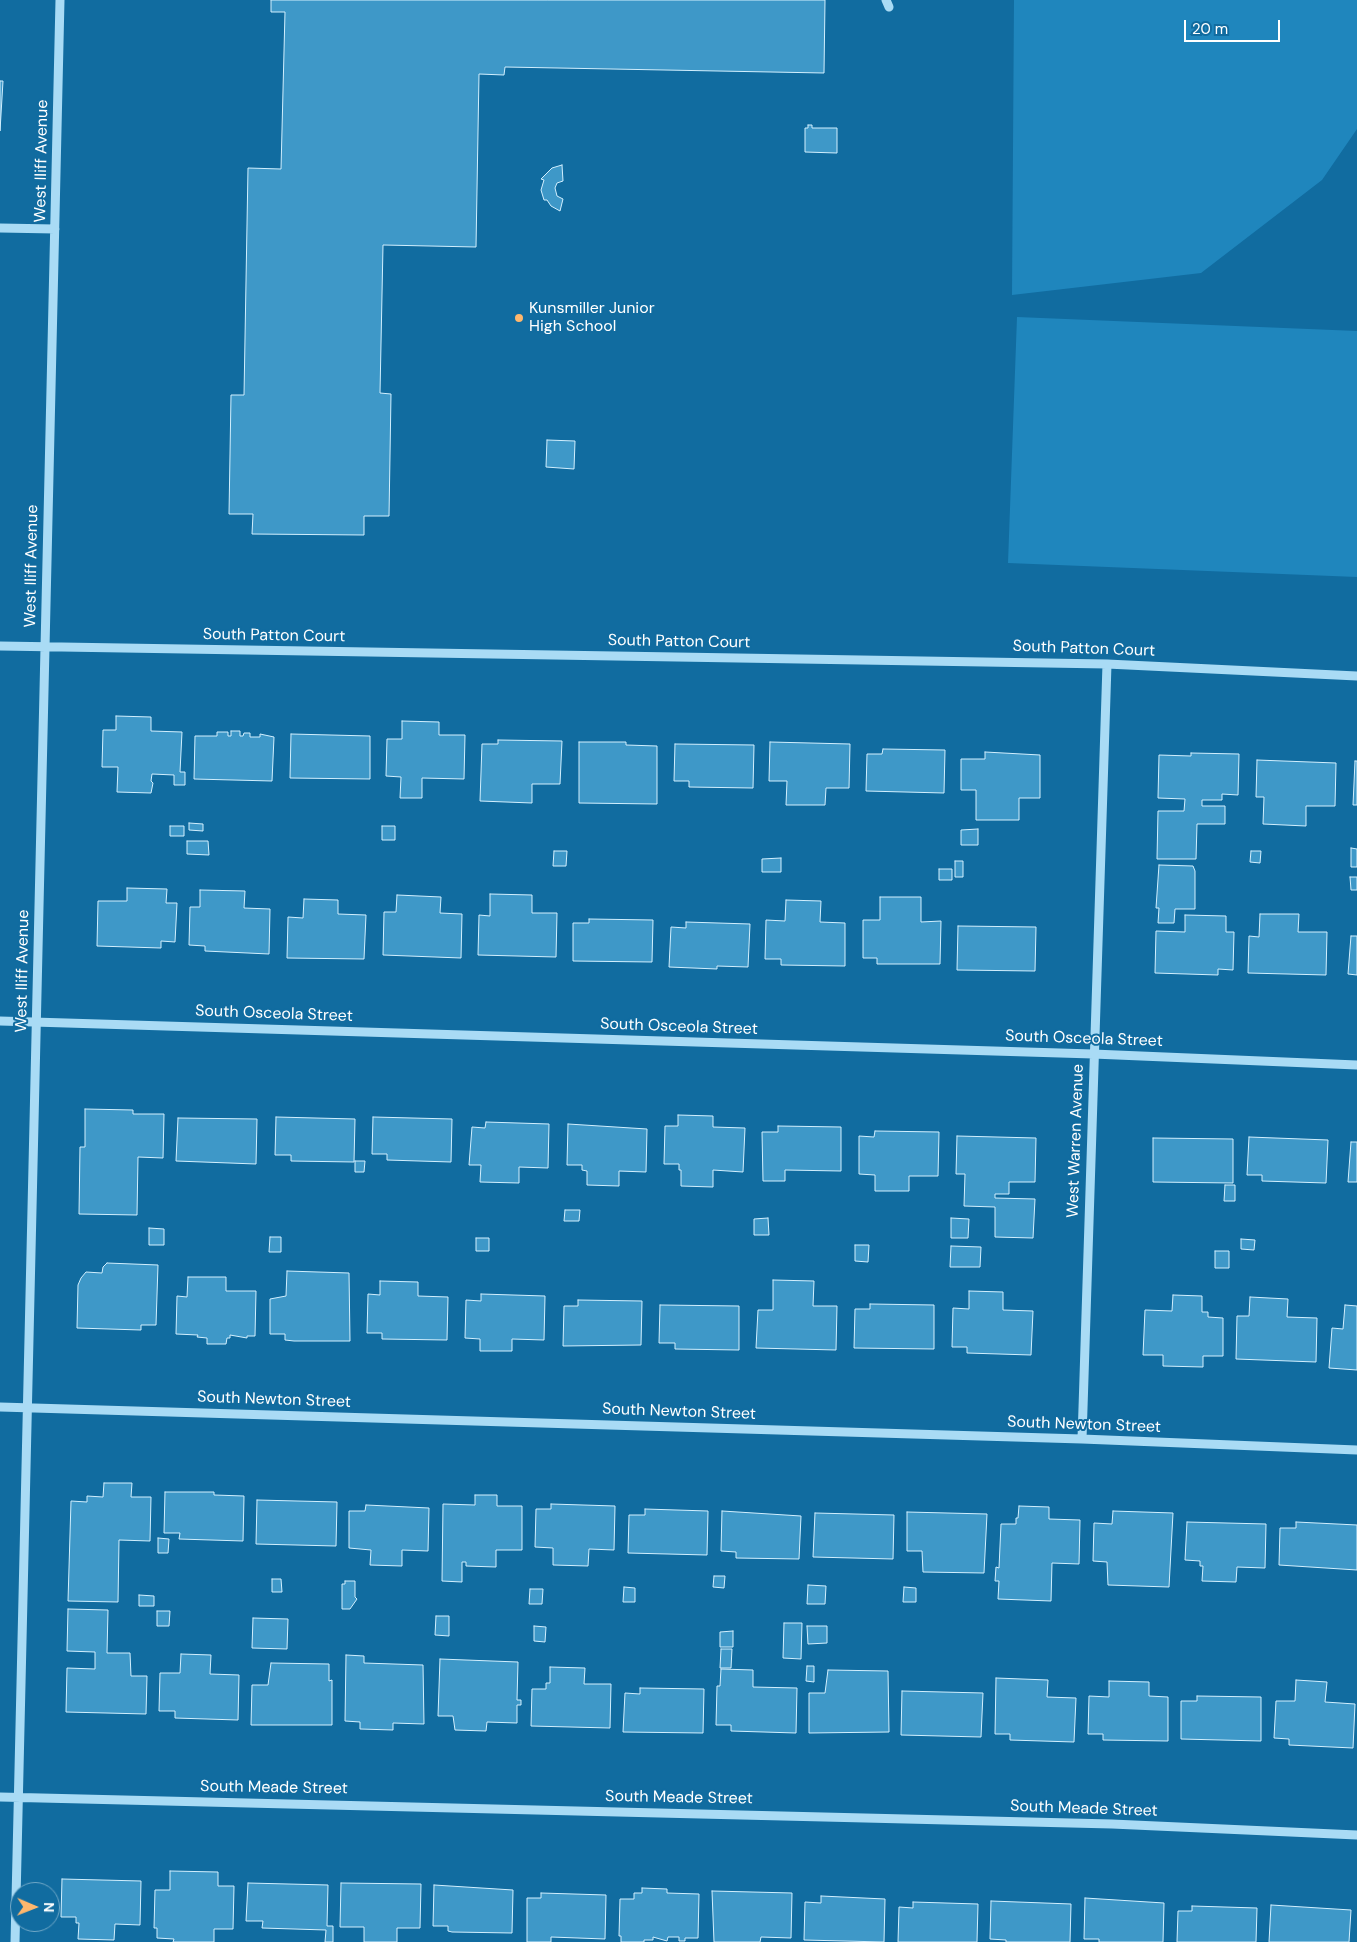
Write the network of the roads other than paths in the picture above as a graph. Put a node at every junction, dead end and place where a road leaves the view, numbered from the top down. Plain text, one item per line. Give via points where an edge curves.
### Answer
1 (60, 0) edge
2 (0, 228) edge
3 (55, 229) junction
4 (0, 646) edge
5 (45, 648) junction
6 (1107, 664) junction
7 (1357, 676) edge
8 (0, 1021) edge
9 (36, 1022) junction
10 (1093, 1054) junction
11 (1357, 1065) edge
12 (0, 1407) edge
13 (28, 1407) junction
14 (1082, 1439) junction
15 (1357, 1450) edge
16 (0, 1797) edge
17 (18, 1797) junction
18 (1357, 1835) edge
19 (15, 1942) edge

1 - 3 street, West Iliff Avenue
2 - 3 street
3 - 5 street, West Iliff Avenue
4 - 5 street, South Patton Court
5 - 6 street, South Patton Court
5 - 9 street, West Iliff Avenue
6 - 7 street, South Patton Court
6 - 10 street, West Warren Avenue
8 - 9 street, South Osceola Street
9 - 10 street, South Osceola Street
9 - 13 street, West Iliff Avenue
10 - 11 street, South Osceola Street
10 - 14 street, West Warren Avenue
12 - 13 street, South Newton Street
13 - 14 street, South Newton Street
13 - 17 street, West Iliff Avenue
14 - 15 street, South Newton Street
16 - 17 street, South Meade Street
17 - 18 street, South Meade Street via 1112,1824
17 - 19 street, West Iliff Avenue

